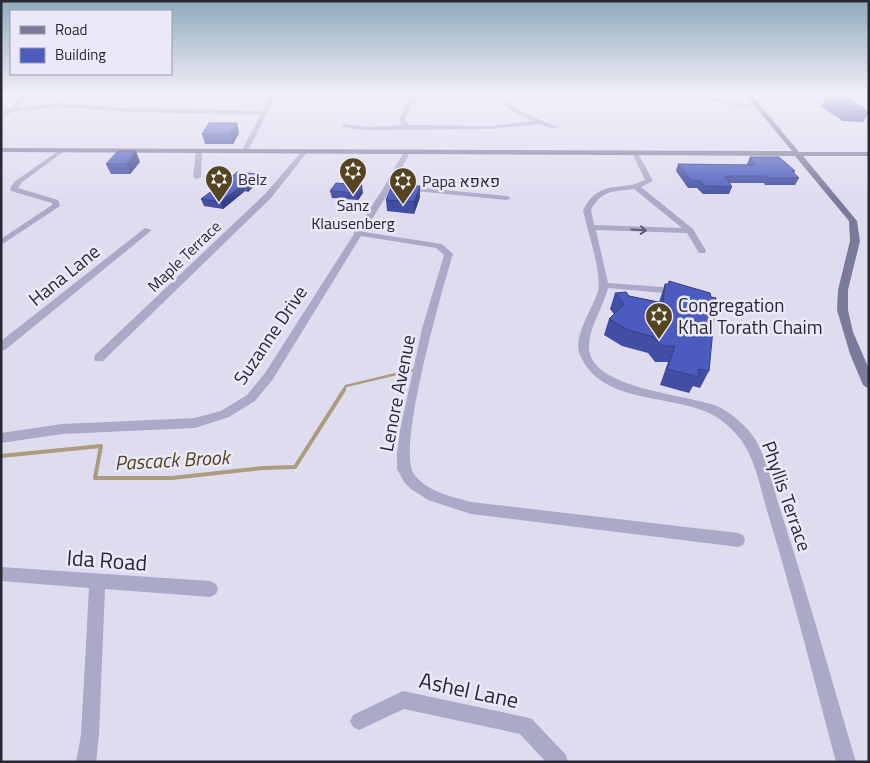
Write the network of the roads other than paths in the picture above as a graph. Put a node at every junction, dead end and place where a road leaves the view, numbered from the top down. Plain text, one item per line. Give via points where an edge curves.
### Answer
1 (257, 129) edge
2 (777, 129) edge
3 (1, 150) edge
4 (245, 150) junction
5 (61, 151) junction
6 (198, 151) junction
7 (305, 151) junction
8 (407, 152) junction
9 (635, 153) junction
10 (799, 154) junction
11 (869, 154) edge
12 (197, 177) dead end
13 (634, 186) junction
14 (388, 187) junction
15 (507, 198) dead end
16 (590, 227) junction
17 (148, 230) dead end
18 (690, 231) junction
19 (357, 233) junction
20 (1, 243) edge
21 (702, 251) dead end
22 (604, 285) junction
23 (686, 292) edge
24 (1, 347) edge
25 (99, 358) dead end
26 (869, 385) edge
27 (1, 438) edge
28 (738, 540) dead end
29 (1, 574) edge
30 (97, 583) junction
31 (210, 589) dead end
32 (359, 721) dead end
33 (86, 762) edge
34 (559, 762) edge
35 (846, 762) edge

1 - 4 street
2 - 10 street
3 - 5 street
4 - 6 street
4 - 7 street
5 - 6 street
5 - 20 street via 18,182 14,189 55,202 56,206
6 - 12 street
7 - 8 street
7 - 25 street, Maple Terrace via 268,196
8 - 9 street
8 - 14 street, Suzanne Drive
9 - 10 street
9 - 13 street via 649,178 647,183
10 - 11 street
10 - 26 street via 853,221 856,231 842,299 843,315
13 - 16 street, Phyllis Terrace via 608,190 596,196 587,210
13 - 18 street
14 - 15 street
14 - 19 street, Suzanne Drive
16 -> 18 street
16 - 22 street, Phyllis Terrace
17 - 24 street, Hana Lane
18 - 21 street
19 - 27 street, Suzanne Drive via 269,376 250,398 224,414 195,423 62,429
19 - 28 street, Lenore Avenue via 439,246 449,254 402,446 404,471 415,484 444,500 471,508
22 - 23 street
22 - 35 street, Phyllis Terrace via 583,344 589,363 622,387 715,410 743,431 753,446
29 - 30 street, Ida Road
30 - 31 street, Ida Road
30 - 33 street
32 - 34 street, Ashel Lane via 403,700 525,726

